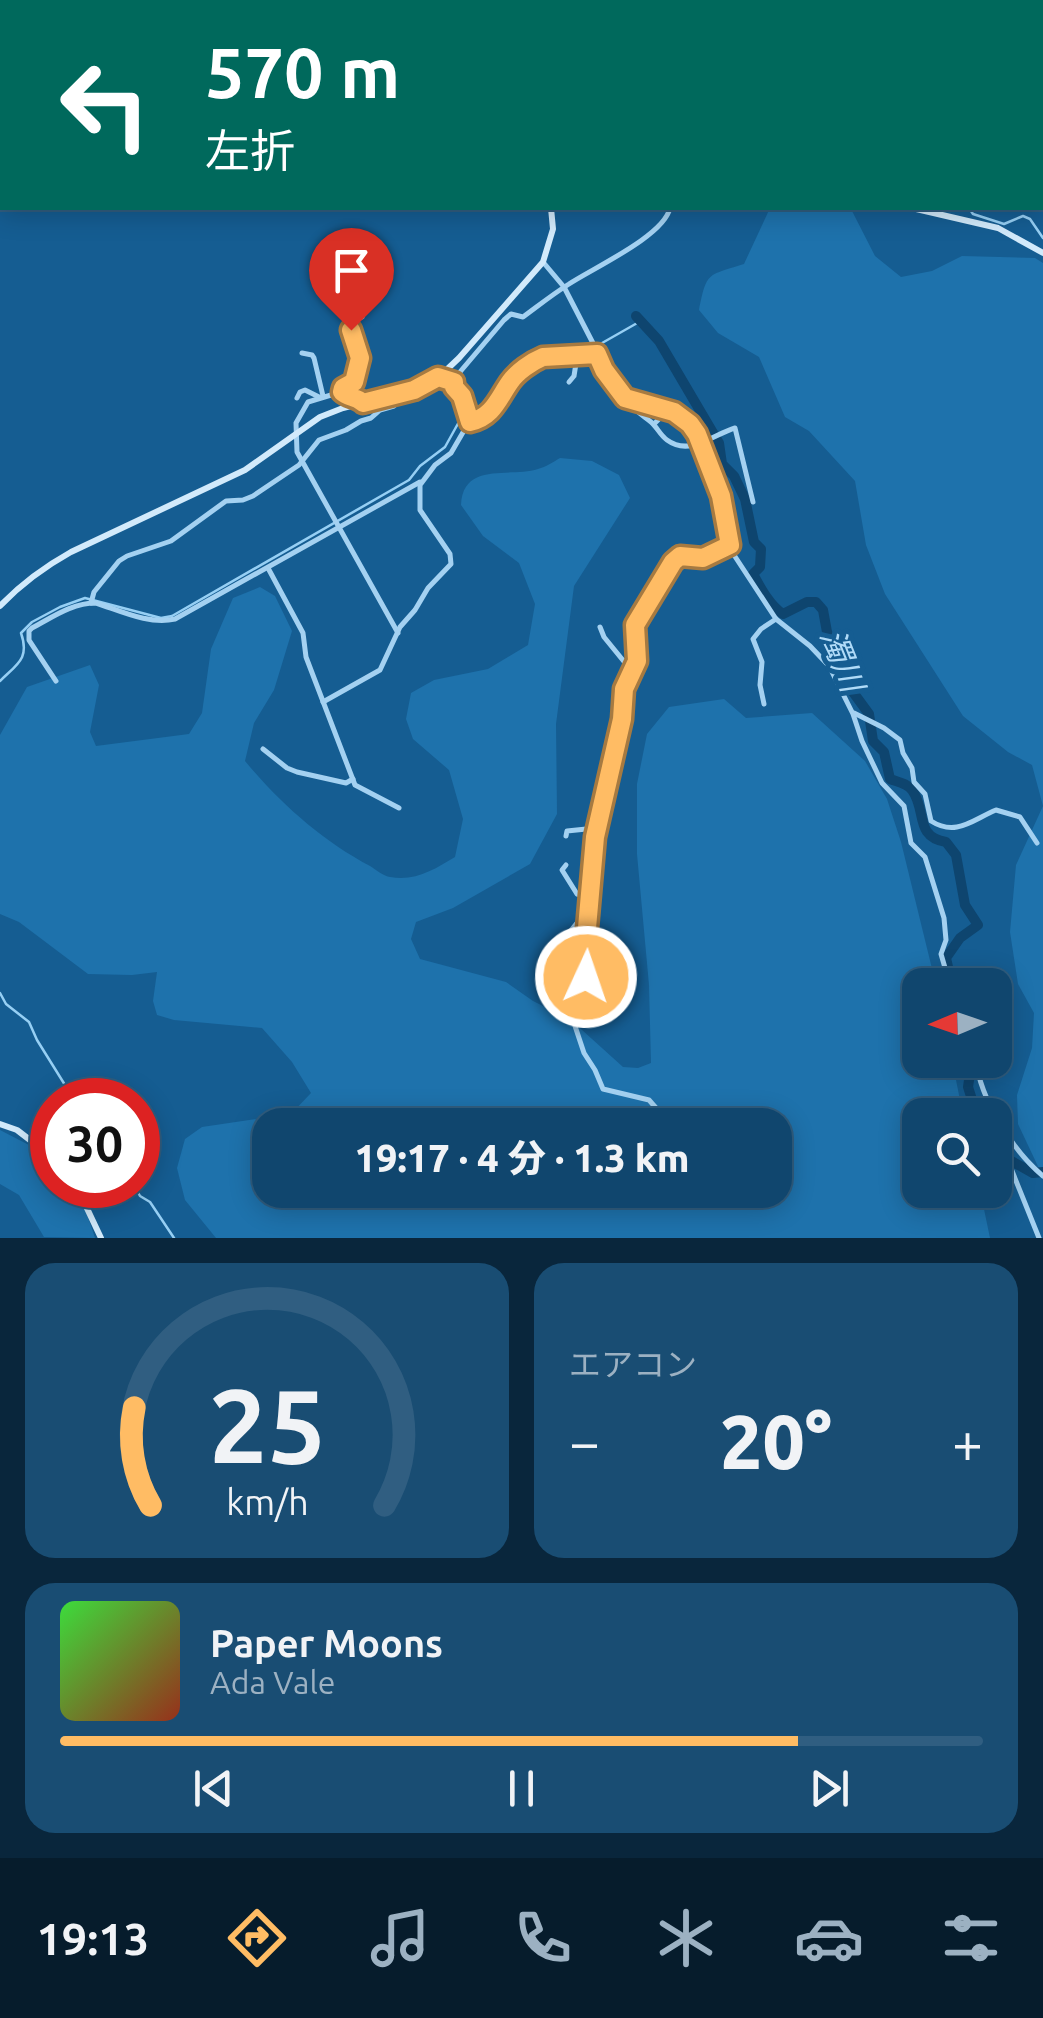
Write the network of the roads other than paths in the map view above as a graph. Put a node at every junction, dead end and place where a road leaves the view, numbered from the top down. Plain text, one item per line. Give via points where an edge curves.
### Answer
1 (551, 210) edge
2 (669, 210) edge
3 (931, 210) edge
4 (1043, 254) edge
5 (542, 262) junction
6 (564, 286) junction
7 (362, 317) dead end
8 (596, 349) junction
9 (302, 353) dead end
10 (577, 357) junction
11 (438, 377) junction
12 (454, 382) junction
13 (568, 382) dead end
14 (342, 392) junction
15 (406, 393) junction
16 (321, 397) junction
17 (297, 398) dead end
18 (629, 399) junction
19 (363, 403) junction
20 (668, 410) junction
21 (468, 417) junction
22 (654, 424) junction
23 (296, 434) junction
24 (701, 444) junction
25 (302, 461) junction
26 (422, 480) junction
27 (753, 502) dead end
28 (337, 522) junction
29 (730, 545) junction
30 (268, 568) junction
31 (92, 600) junction
32 (0, 606) edge
33 (776, 619) junction
34 (600, 627) dead end
35 (398, 633) junction
36 (635, 640) junction
37 (56, 681) dead end
38 (324, 702) junction
39 (764, 704) dead end
40 (852, 712) junction
41 (263, 750) dead end
42 (353, 780) junction
43 (399, 808) dead end
44 (596, 828) junction
45 (566, 836) dead end
46 (1037, 842) dead end
47 (566, 865) dead end
48 (591, 898) junction
49 (589, 916) junction
50 (562, 940) dead end
51 (945, 968) edge
52 (656, 1108) edge
53 (0, 1124) edge
54 (30, 1140) edge
55 (1012, 1140) edge
56 (1012, 1171) edge
57 (1043, 1176) edge
58 (87, 1208) edge
59 (102, 1238) edge
60 (1040, 1238) edge

1 - 5 street via 553,229
2 - 6 street via 666,220
3 - 4 street via 998,228
5 - 6 street
5 - 11 street
6 - 8 street
6 - 12 street via 523,317 511,314
7 - 14 street via 350,324 360,352 355,379
8 - 10 street
8 - 18 street
9 - 16 street via 314,358
10 - 13 street
10 - 21 street via 535,360 512,378 484,417
11 - 12 street
11 - 15 street
12 - 21 street
14 - 16 street
14 - 19 street
15 - 19 street
15 - 25 street via 394,406 319,440
16 - 17 street via 305,390
16 - 23 street via 308,402
18 - 20 street
18 - 22 street
19 - 23 street via 320,417
20 - 22 street
20 - 24 street via 690,424
21 - 26 street via 451,453
22 - 24 street via 672,444
23 - 25 street
23 - 32 street via 246,470 58,559
24 - 27 street via 735,428
24 - 29 street
25 - 28 street
25 - 31 street via 253,496 226,501 171,541 119,561
26 - 28 street
26 - 35 street via 420,510 451,564
28 - 30 street
28 - 35 street
29 - 33 street
29 - 36 street via 673,562 635,625
30 - 31 street via 171,620 149,620
30 - 38 street via 303,633
31 - 37 street via 29,631
33 - 39 street via 753,638
33 - 40 street via 829,666
34 - 36 street via 626,664
35 - 38 street via 380,670
36 - 44 street via 637,661 624,689
38 - 42 street
40 - 46 street via 900,740 939,826 958,829 996,810 1020,817
40 - 51 street via 885,789 904,806 911,843 925,858 946,929
41 - 42 street via 297,772
42 - 43 street
44 - 45 street
44 - 48 street
47 - 48 street via 562,870 577,894
48 - 49 street
49 - 50 street
49 - 52 street via 578,1040 603,1090 649,1100
53 - 54 street
55 - 57 street
56 - 60 street
58 - 59 street

